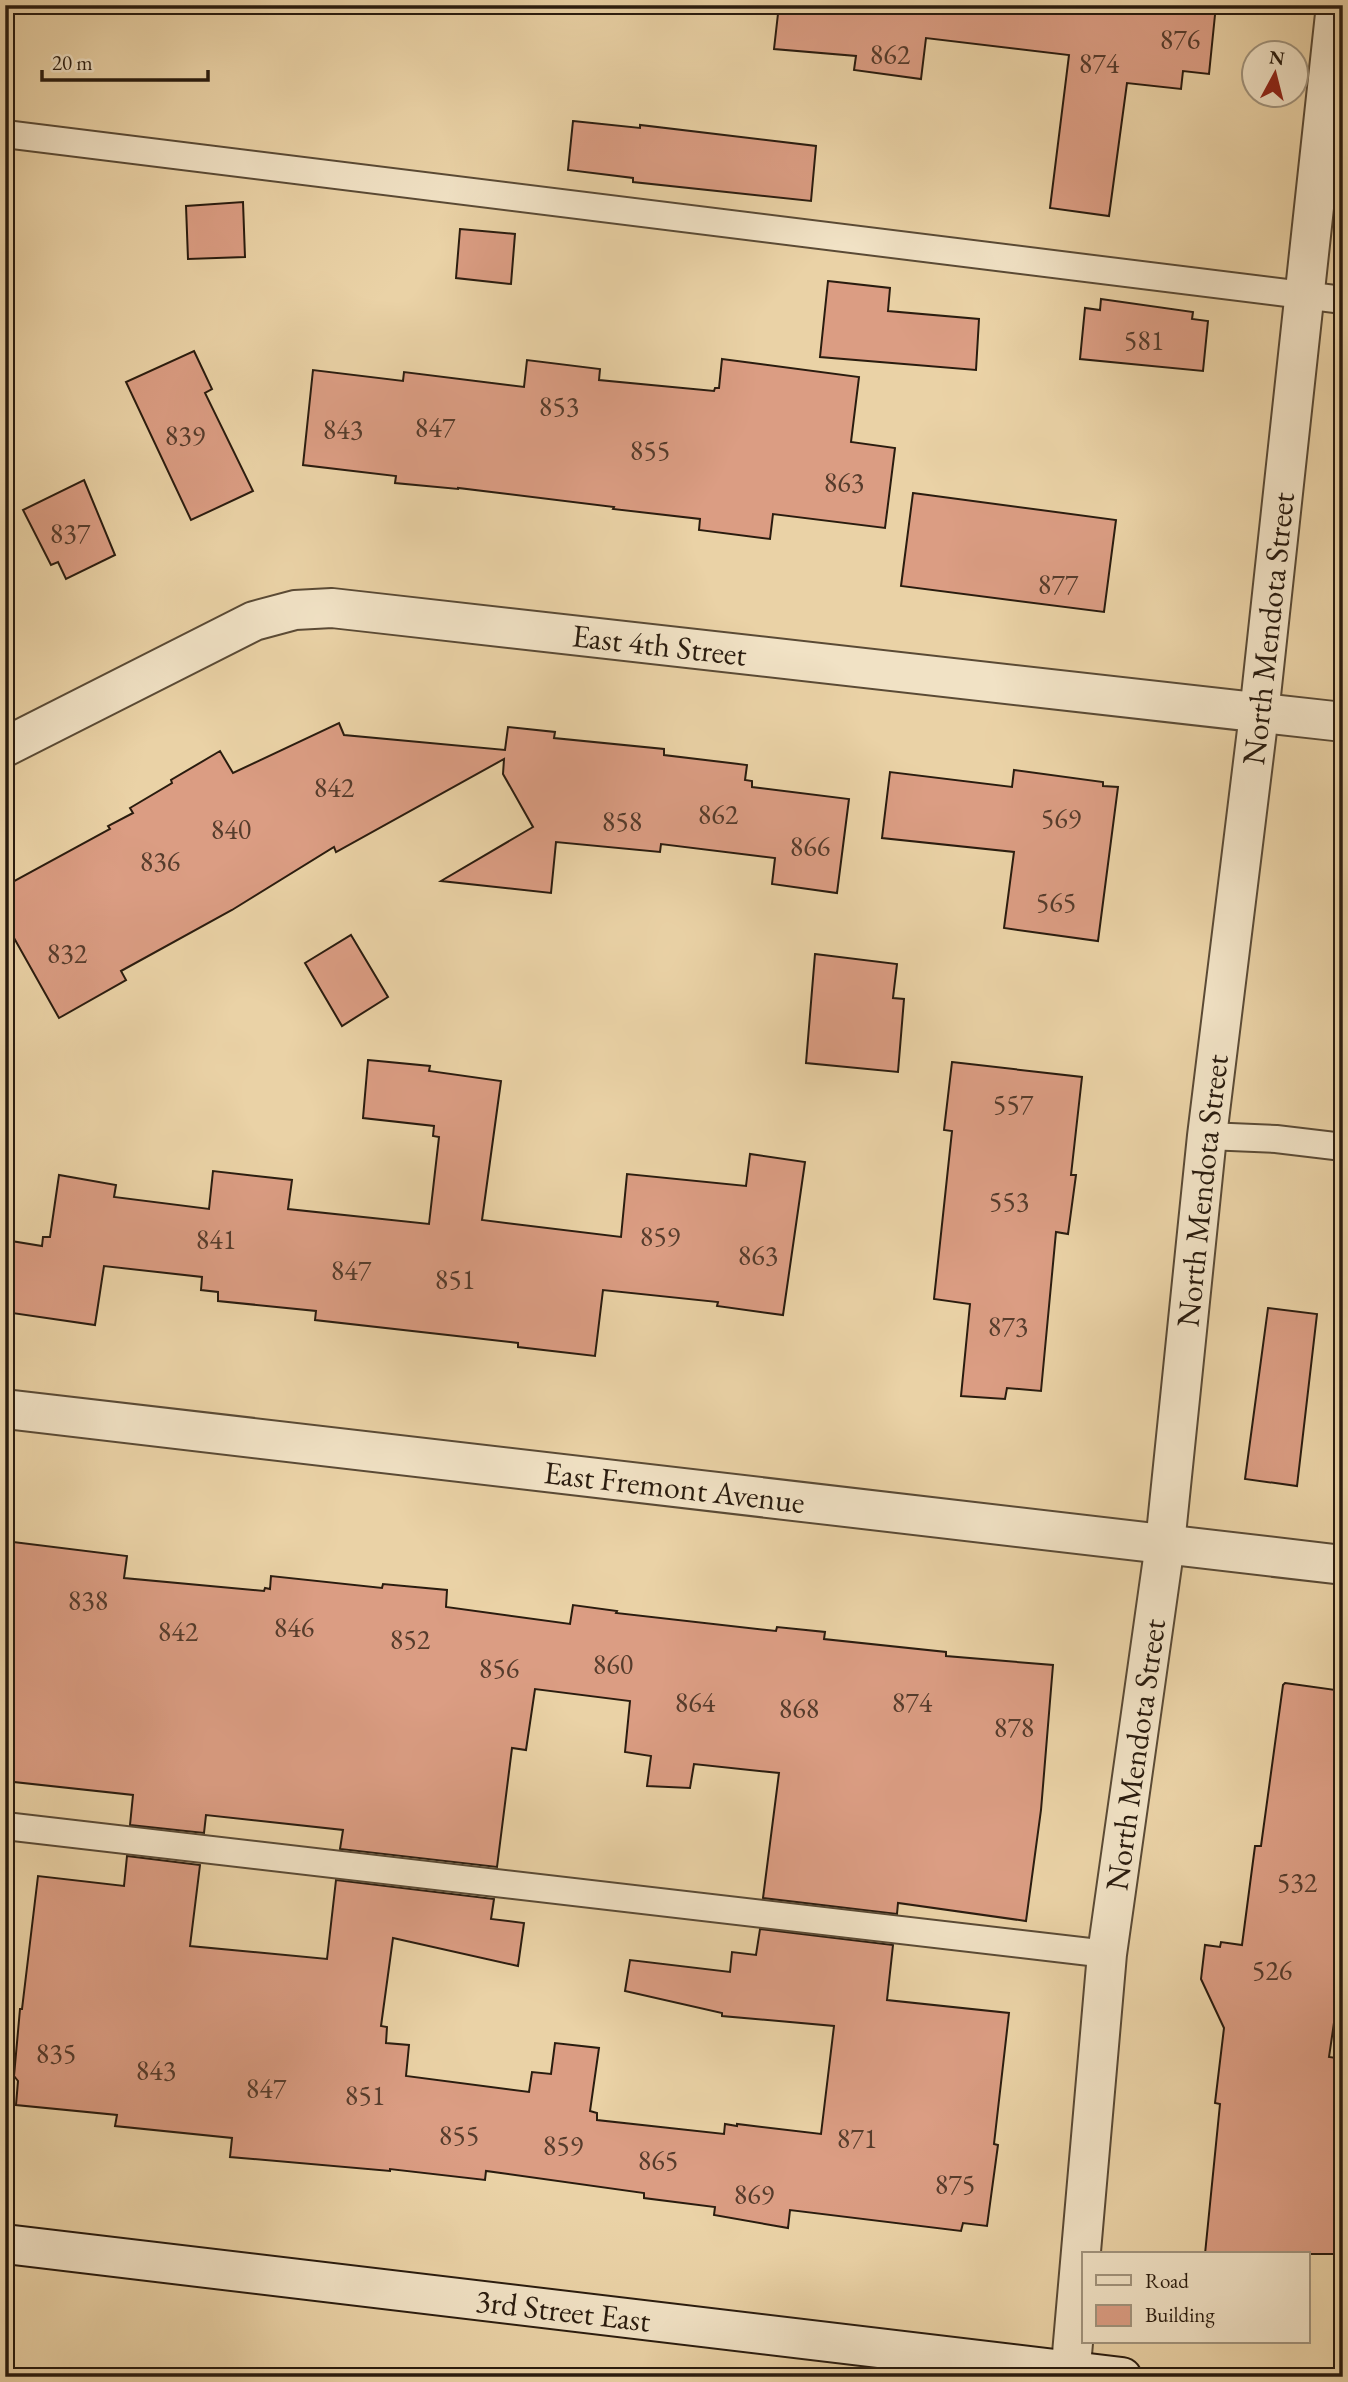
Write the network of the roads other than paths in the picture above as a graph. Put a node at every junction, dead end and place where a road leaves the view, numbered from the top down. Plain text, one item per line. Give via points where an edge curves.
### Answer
1 (1336, 5) edge
2 (5, 134) edge
3 (1303, 296) junction
4 (1343, 300) edge
5 (1259, 713) junction
6 (1343, 722) edge
7 (5, 747) edge
8 (1208, 1136) junction
9 (1343, 1147) edge
10 (5, 1409) edge
11 (1165, 1544) junction
12 (1343, 1565) edge
13 (5, 1826) edge
14 (1107, 1954) junction
15 (5, 2244) edge
16 (1070, 2374) edge
17 (1122, 2377) edge

1 - 3 street, North Mendota Street
2 - 3 lane
3 - 4 lane
3 - 5 street, North Mendota Street
5 - 6 street, East 4th Street
5 - 7 street, East 4th Street via 332,608 295,610 254,621
5 - 8 street, North Mendota Street
8 - 9 lane
8 - 11 street, North Mendota Street
10 - 11 street, East Fremont Avenue
11 - 12 street, East Fremont Avenue
11 - 14 street, North Mendota Street
13 - 14 lane
14 - 16 street, North Mendota Street
15 - 16 street, 3rd Street East
16 - 17 street, 3rd Street East

